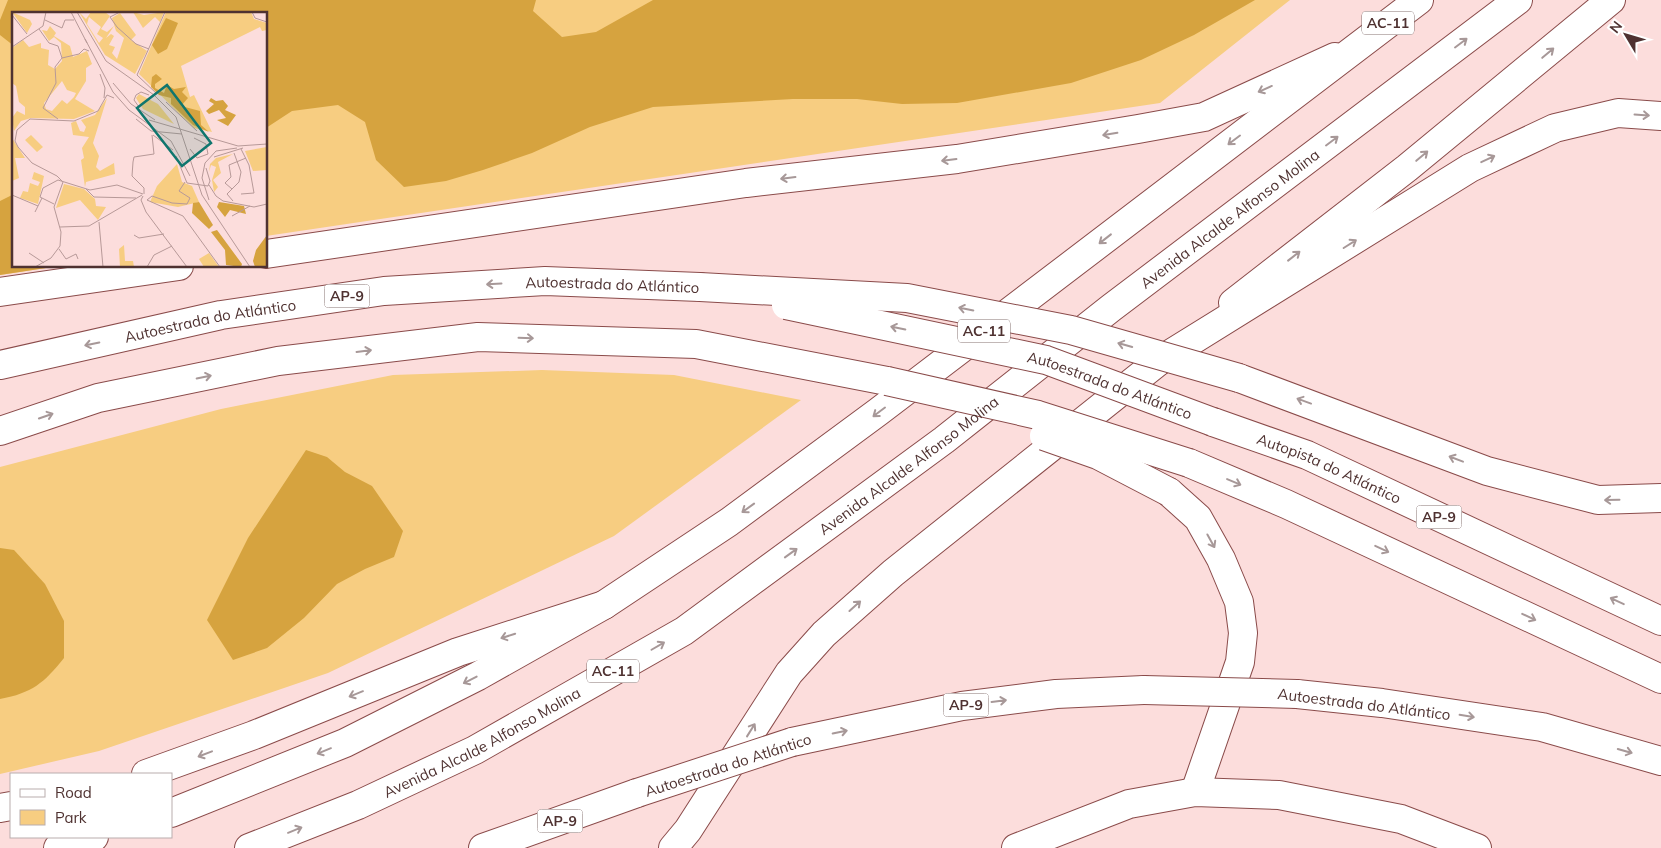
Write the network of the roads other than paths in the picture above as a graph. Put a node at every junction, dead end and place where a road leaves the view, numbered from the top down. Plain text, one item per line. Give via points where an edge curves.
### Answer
1 (1419, 0) edge
2 (1518, 0) edge
3 (1611, 0) edge
4 (1357, 48) junction
5 (1661, 116) edge
6 (268, 254) edge
7 (165, 268) edge
8 (700, 287) junction
9 (0, 292) edge
10 (1159, 361) junction
11 (0, 365) edge
12 (887, 380) junction
13 (1213, 422) joint
14 (0, 431) edge
15 (1661, 498) edge
16 (604, 604) junction
17 (1661, 621) edge
18 (1661, 679) edge
19 (1661, 762) edge
20 (149, 773) edge
21 (1195, 792) junction
22 (172, 813) edge
23 (1065, 830) junction
24 (91, 838) edge
25 (682, 842) edge
26 (58, 848) edge
27 (250, 848) edge
28 (483, 848) edge
29 (1016, 848) edge
30 (1037, 848) edge
31 (1477, 848) edge

1 - 4 main road, AC-11
27 -> 2 main road, Avenida Alcalde Alfonso Molina / AC-11 via 358,805 475,750 684,631 944,440 1111,308
10 -> 3 main road via 1407,168
4 -> 6 main road via 1204,117 1131,131 957,159 746,183
4 -> 16 main road, AC-11 via 847,435 729,522
10 -> 5 main road via 1470,168 1555,128 1618,113
7 - 9 main road
8 -> 11 main road, Autoestrada do Atlántico / AP-9 via 545,281 384,291 221,316
13 -> 8 main road, Autoestrada do Atlántico / AP-9, bridge via 1046,360
15 -> 8 main road, bridge via 1598,500 1487,471 1239,378 1071,330 907,298
25 -> 10 main road via 789,673 824,634 893,573
14 -> 12 main road via 98,398 278,361 478,337 696,344
12 -> 18 main road, bridge via 1038,416 1189,463 1286,504
12 -> 21 main road, bridge via 1098,455 1169,492 1198,518 1221,559 1238,602 1244,633 1240,662
17 -> 13 main road, Autopista do Atlántico / AP-9 via 1306,455
16 -> 20 main road via 458,652 254,735
16 -> 22 main road, AC-11 via 478,676 345,743
28 -> 19 main road, Autoestrada do Atlántico / AP-9, bridge via 792,742 962,706 1056,694 1144,690 1297,694 1382,703 1542,728
21 - 23 main road via 1129,804
21 - 31 main road via 1279,795 1401,819
23 - 29 main road
23 - 30 main road
24 - 26 main road

